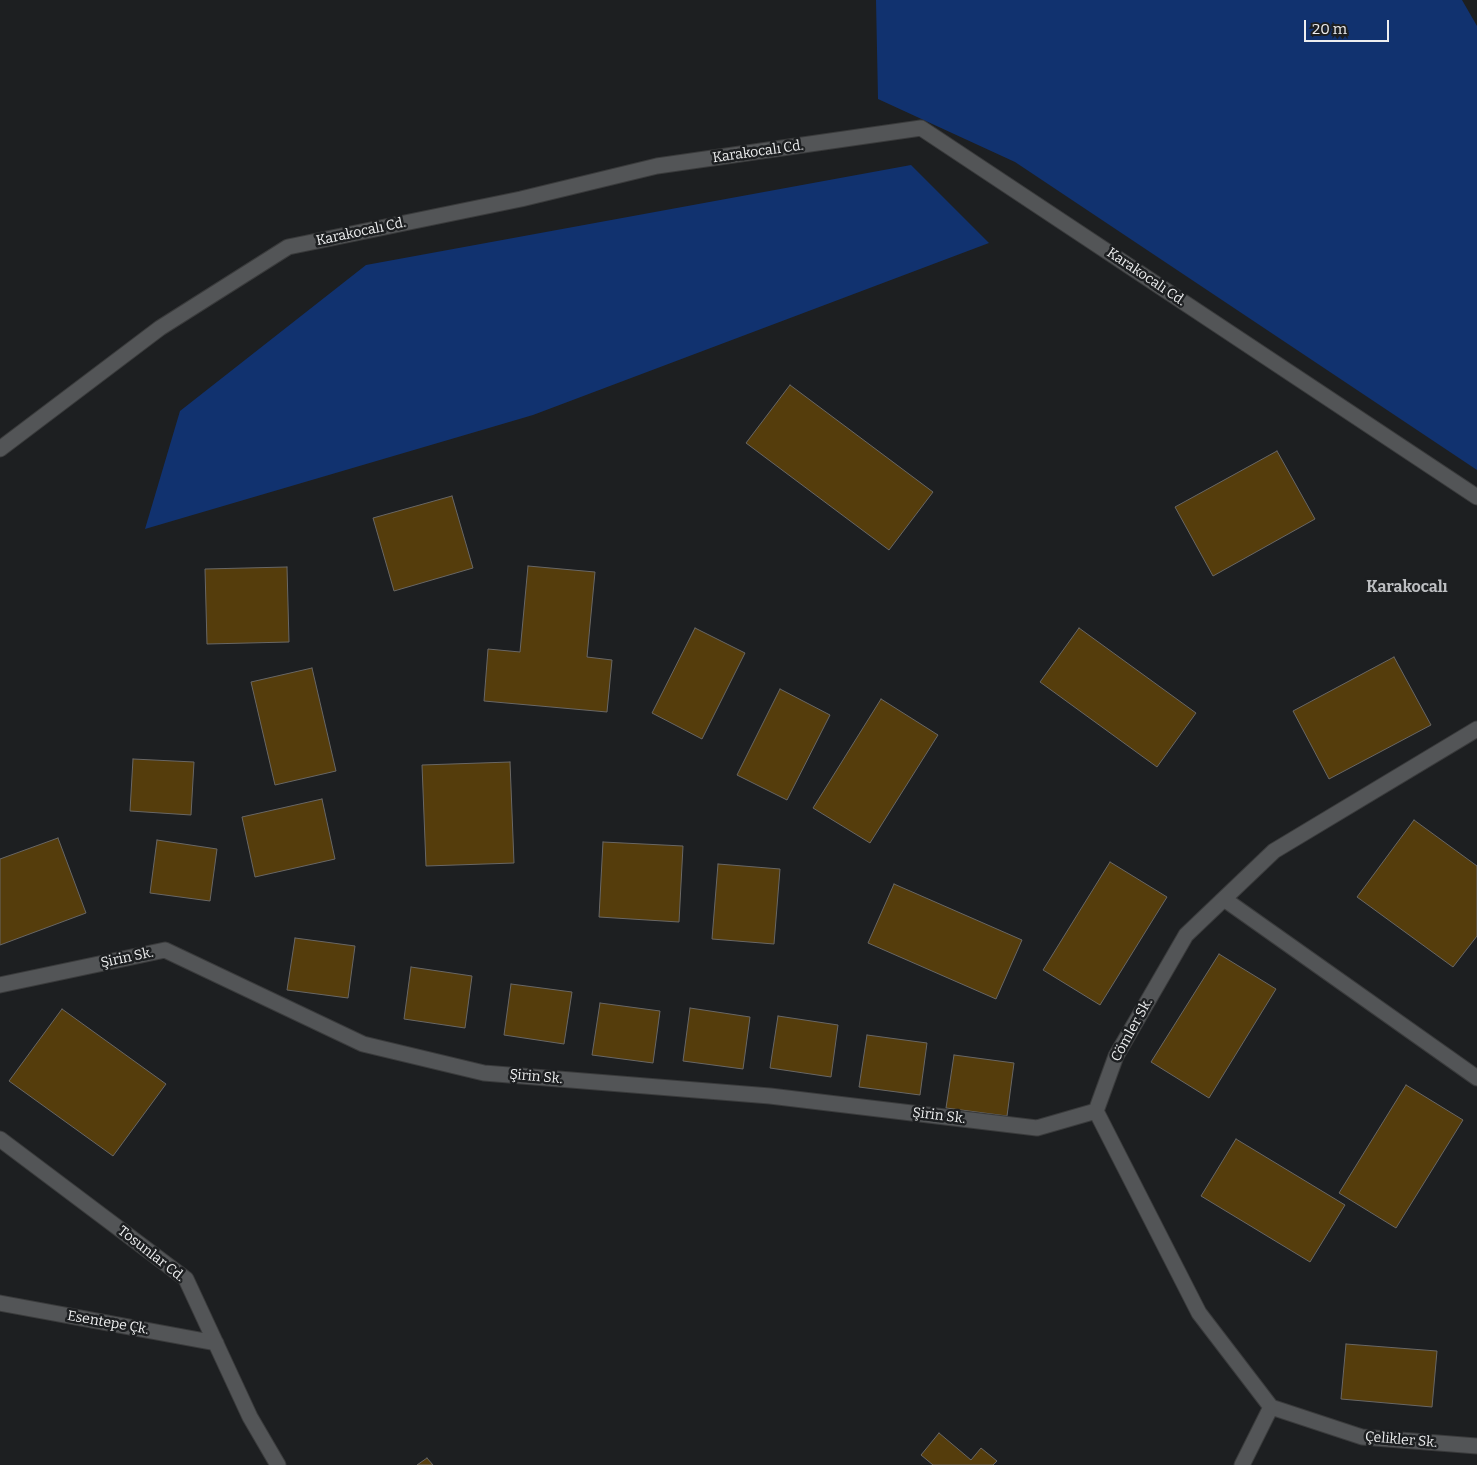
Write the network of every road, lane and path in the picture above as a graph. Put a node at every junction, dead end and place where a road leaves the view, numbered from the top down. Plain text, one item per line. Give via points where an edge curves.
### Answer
1 (0, 449) edge
2 (1477, 497) edge
3 (1477, 729) edge
4 (1224, 899) junction
5 (0, 985) edge
6 (1477, 1078) edge
7 (1096, 1111) junction
8 (0, 1138) edge
9 (0, 1303) edge
10 (216, 1343) junction
11 (1270, 1407) junction
12 (1477, 1446) edge
13 (278, 1465) edge
14 (1242, 1465) edge

1 - 2 street, Karakocalı Cd. via 160,328 288,247 521,199 656,166 921,128
3 - 4 street, Cömler Sk. via 1274,851
4 - 6 street
4 - 7 street, Cömler Sk. via 1186,935 1116,1056
5 - 7 street, Şirin Sk. via 165,950 363,1044 484,1073 770,1096 1037,1128
7 - 11 street via 1199,1313
8 - 10 street, Tosunlar Cd. via 186,1279
9 - 10 street, Esentepe Çk.
10 - 13 street, Tosunlar Cd. via 250,1417
11 - 12 street, Çelikler Sk. via 1362,1437
11 - 14 street

